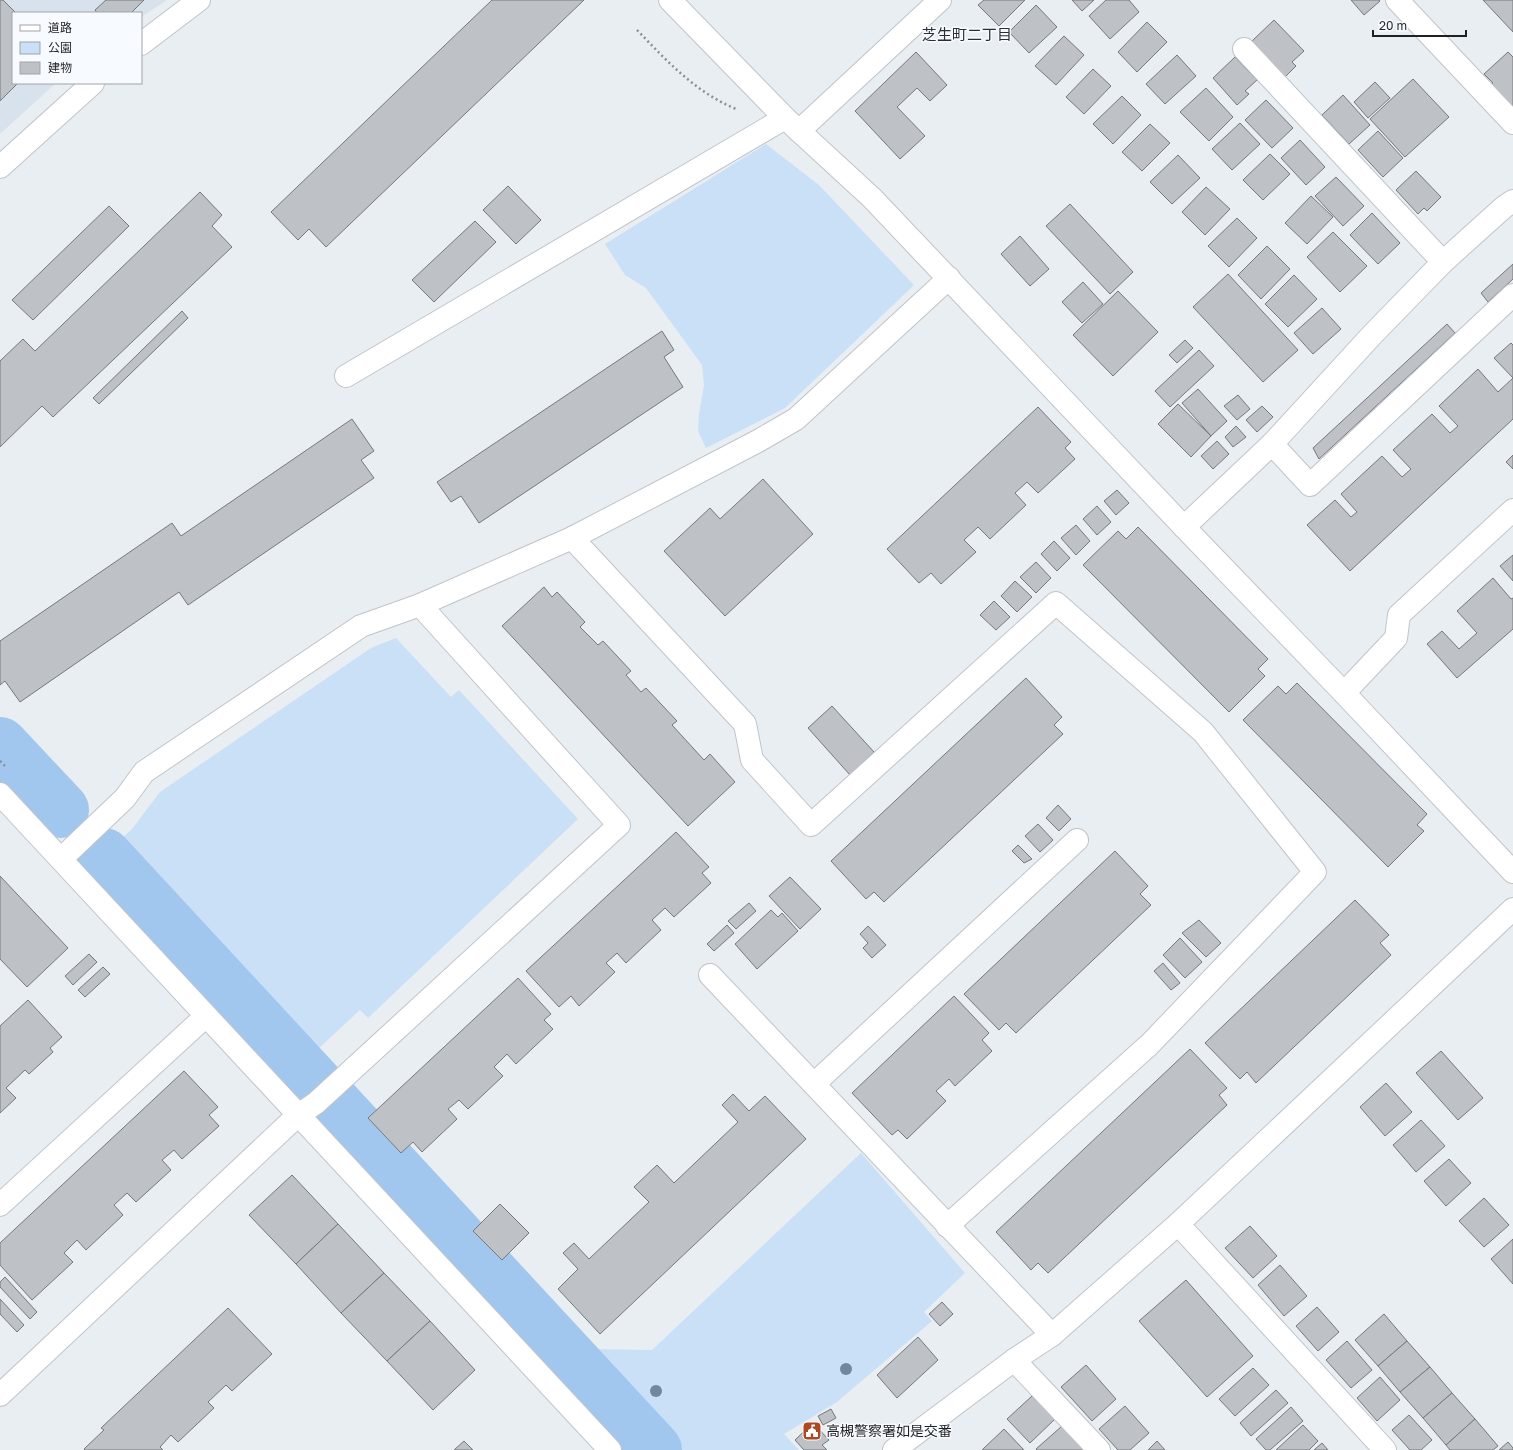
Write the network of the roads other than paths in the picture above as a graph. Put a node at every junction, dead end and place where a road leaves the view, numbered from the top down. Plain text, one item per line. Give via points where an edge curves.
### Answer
1 (199, 0) edge
2 (670, 0) edge
3 (940, 0) edge
4 (1398, 0) edge
5 (142, 43) edge
6 (1244, 49) dead end
7 (92, 84) edge
8 (1513, 122) edge
9 (792, 125) junction
10 (0, 167) edge
11 (1513, 201) edge
12 (1443, 262) junction
13 (949, 278) junction
14 (1509, 306) edge
15 (346, 376) dead end
16 (1272, 444) junction
17 (1513, 510) edge
18 (1184, 527) junction
19 (572, 538) junction
20 (420, 605) junction
21 (1344, 693) junction
22 (0, 794) edge
23 (1077, 840) dead end
24 (61, 859) junction
25 (1513, 872) edge
26 (1513, 909) edge
27 (710, 975) dead end
28 (206, 1016) junction
29 (814, 1084) junction
30 (298, 1116) junction
31 (0, 1205) edge
32 (1178, 1224) junction
33 (947, 1226) junction
34 (1052, 1335) junction
35 (1014, 1360) junction
36 (0, 1395) edge
37 (897, 1449) edge
38 (610, 1450) edge
39 (1099, 1450) edge
40 (1384, 1450) edge

1 - 5 street
2 - 9 street
3 - 9 street
4 - 8 street
6 - 12 street
7 - 10 street
9 - 13 street via 872,198
9 - 15 street
11 - 12 street
12 - 16 street
13 - 18 street
13 - 19 street via 796,419
14 - 16 street via 1310,485
16 - 18 street
17 - 21 street via 1399,615 1396,638
18 - 21 street
19 - 20 street
19 - 33 street via 745,724 752,760 810,825 1056,603 1203,732 1316,872 1150,1044
20 - 24 street via 361,626 144,772 125,798
20 - 30 street via 619,825
21 - 25 street
22 - 24 street
23 - 29 street
24 - 28 street
26 - 32 street
27 - 29 street
28 - 30 street
28 - 31 street
29 - 33 street
30 - 36 street
30 - 38 street
32 - 34 street
32 - 40 street
33 - 34 street
34 - 35 street
35 - 37 street
35 - 39 street

